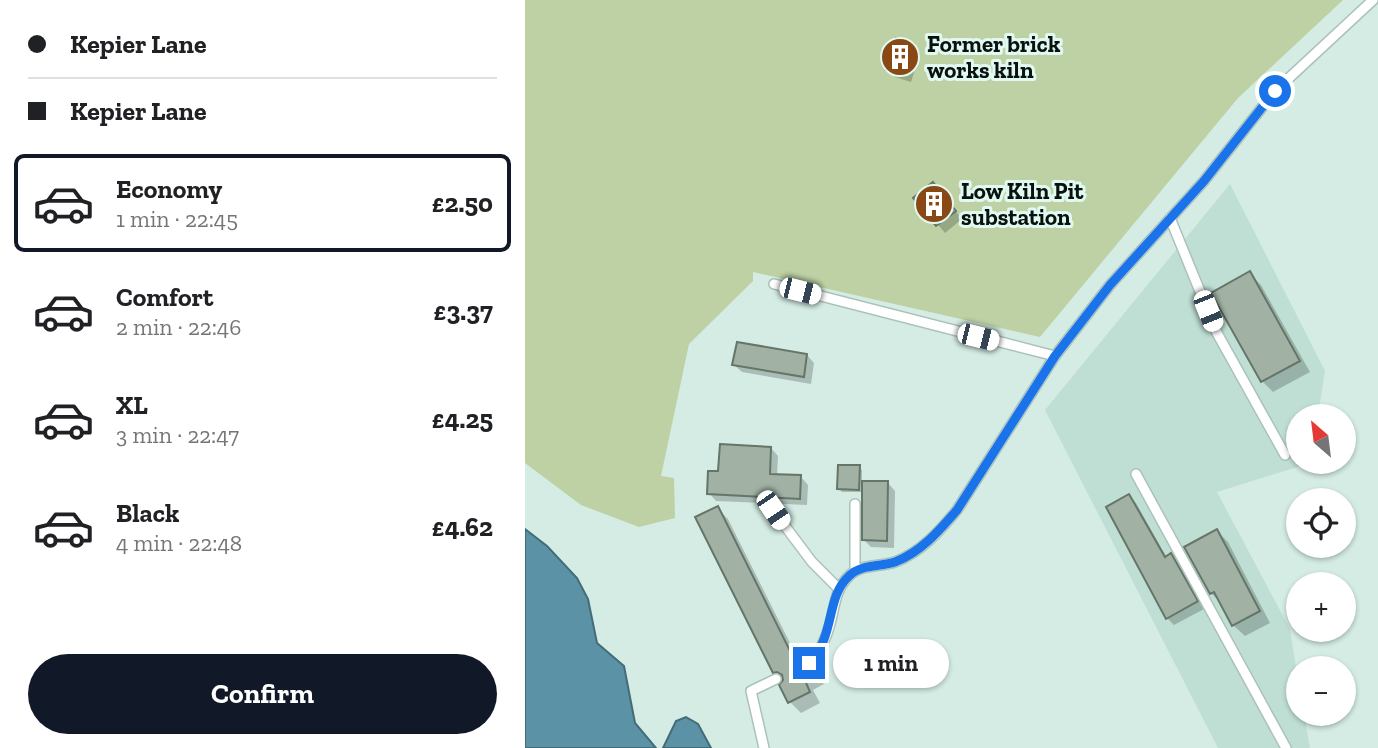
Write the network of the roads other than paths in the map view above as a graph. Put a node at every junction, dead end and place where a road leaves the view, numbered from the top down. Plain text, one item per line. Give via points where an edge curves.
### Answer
1 (1373, 0) edge
2 (1170, 218) junction
3 (774, 284) dead end
4 (1055, 356) junction
5 (1285, 455) dead end
6 (1136, 474) dead end
7 (855, 504) dead end
8 (773, 510) dead end
9 (855, 570) junction
10 (839, 589) junction
11 (809, 663) dead end
12 (776, 679) dead end
13 (764, 748) edge
14 (1286, 748) edge

1 - 2 lane via 1275,91
2 - 4 lane
2 - 5 lane via 1217,333
3 - 4 lane
4 - 9 lane via 942,528 898,560
6 - 14 lane
7 - 9 lane
8 - 10 lane
9 - 10 lane
10 - 11 lane via 824,643
12 - 13 lane via 751,691

